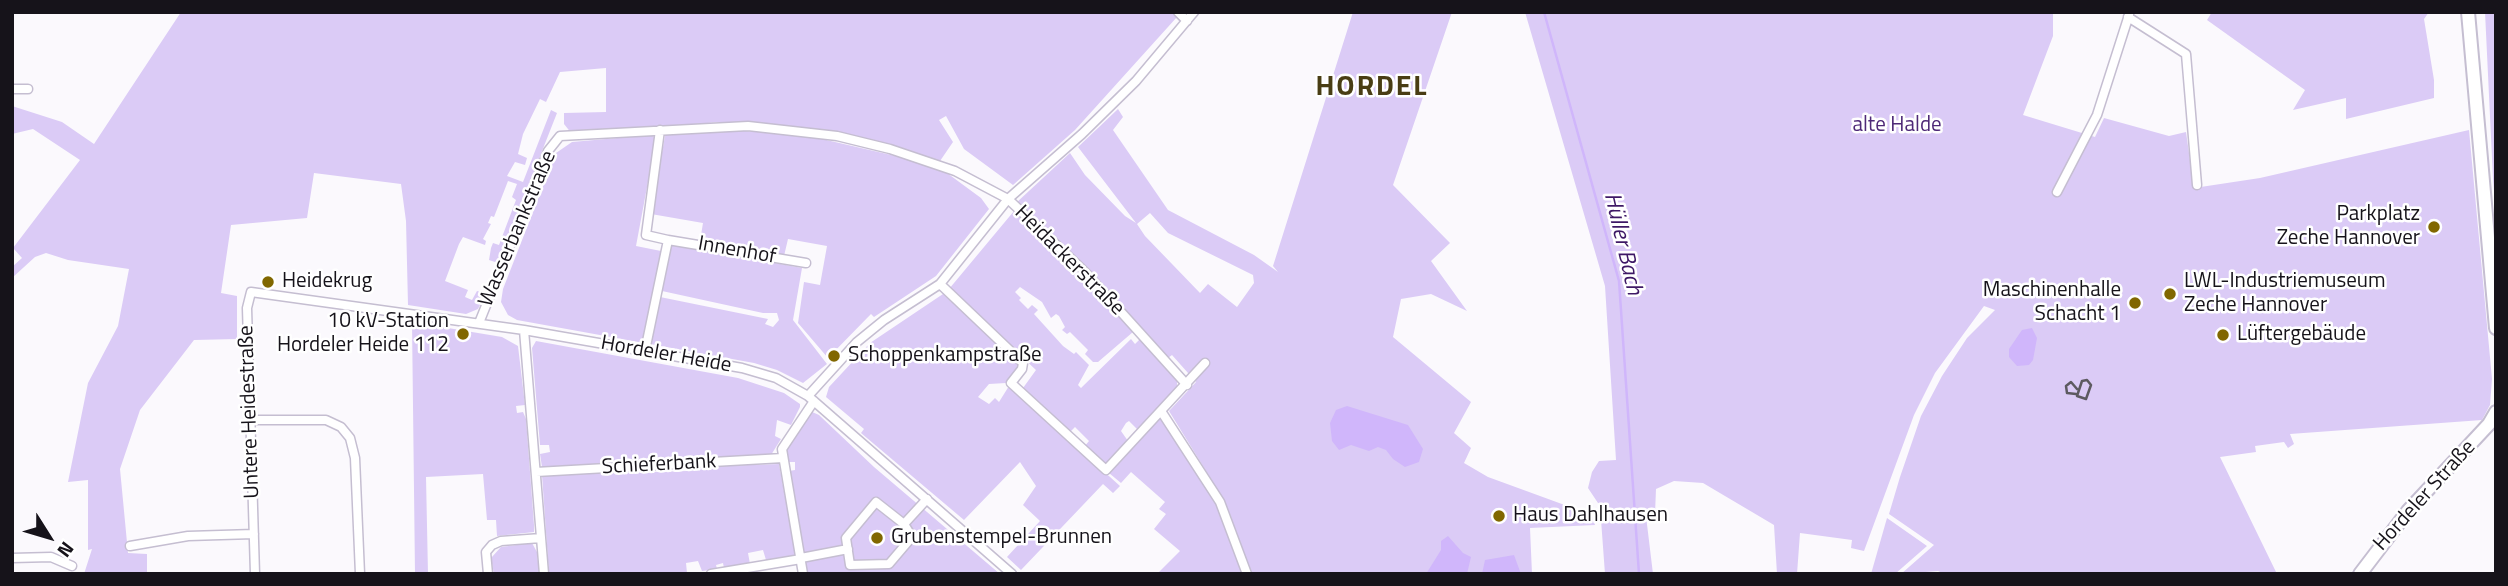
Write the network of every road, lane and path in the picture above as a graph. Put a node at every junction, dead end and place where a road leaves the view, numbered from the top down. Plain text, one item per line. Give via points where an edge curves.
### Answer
1 (1178, 12) edge
2 (1194, 12) edge
3 (2468, 12) edge
4 (2129, 15) edge
5 (1187, 21) junction
6 (12, 89) edge
7 (28, 89) dead end
8 (660, 130) junction
9 (560, 136) joint
10 (2197, 185) dead end
11 (2057, 192) dead end
12 (1008, 199) junction
13 (668, 240) junction
14 (806, 263) dead end
15 (940, 284) junction
16 (251, 292) joint
17 (479, 323) junction
18 (2496, 328) edge
19 (524, 330) junction
20 (645, 351) junction
21 (1205, 363) dead end
22 (1187, 385) junction
23 (811, 398) junction
24 (1161, 411) junction
25 (2494, 415) edge
26 (250, 420) junction
27 (783, 458) junction
28 (536, 472) junction
29 (927, 499) junction
30 (904, 524) junction
31 (254, 534) junction
32 (541, 538) junction
33 (130, 546) dead end
34 (848, 550) junction
35 (12, 558) edge
36 (801, 558) junction
37 (72, 566) dead end
38 (1009, 573) edge
39 (255, 574) edge
40 (360, 574) edge
41 (488, 574) edge
42 (544, 574) edge
43 (711, 574) edge
44 (803, 574) edge
45 (1247, 574) edge
46 (2360, 574) edge

1 - 5 street
2 - 5 street
3 - 18 street
4 - 10 street via 2186,54
4 - 11 street via 2097,116
5 - 12 street via 1136,81
6 - 7 street
8 - 9 street, Heidackerstraße
8 - 12 street, Heidackerstraße via 748,126 837,136 955,171
8 - 13 street, Innenhof via 646,235
9 - 17 street, Wasserbankstraße via 548,151
12 - 15 street
12 - 22 street, Heidackerstraße via 1084,271
13 - 14 street, Innenhof
13 - 20 street, Innenhof
15 - 23 street via 857,342
15 - 24 street via 1023,363 1011,383 1106,470
16 - 17 street, Hordeler Heide
16 - 26 street, Untere Heidestraße via 247,308
17 - 19 street, Hordeler Heide
19 - 20 street, Hordeler Heide
19 - 28 street
20 - 23 street, Hordeler Heide via 758,372
21 - 22 street
22 - 24 street
23 - 27 street via 782,449
23 - 29 street, Hordeler Heide
24 - 45 street via 1220,502
25 - 46 street, Hordeler Straße via 2416,502
26 - 31 street, Untere Heidestraße
26 - 40 street via 326,420 350,438 355,458
27 - 28 street, Schieferbank
27 - 36 street
28 - 32 street
29 - 30 street
29 - 38 street, Hordeler Heide
30 - 34 street via 876,502 846,538
30 - 34 street via 912,537 889,564 850,565
31 - 33 street via 188,536
31 - 39 street, Untere Heidestraße
32 - 41 street via 492,545 486,552
32 - 42 street
34 - 36 street
35 - 37 street via 51,557
36 - 43 street
36 - 44 street

